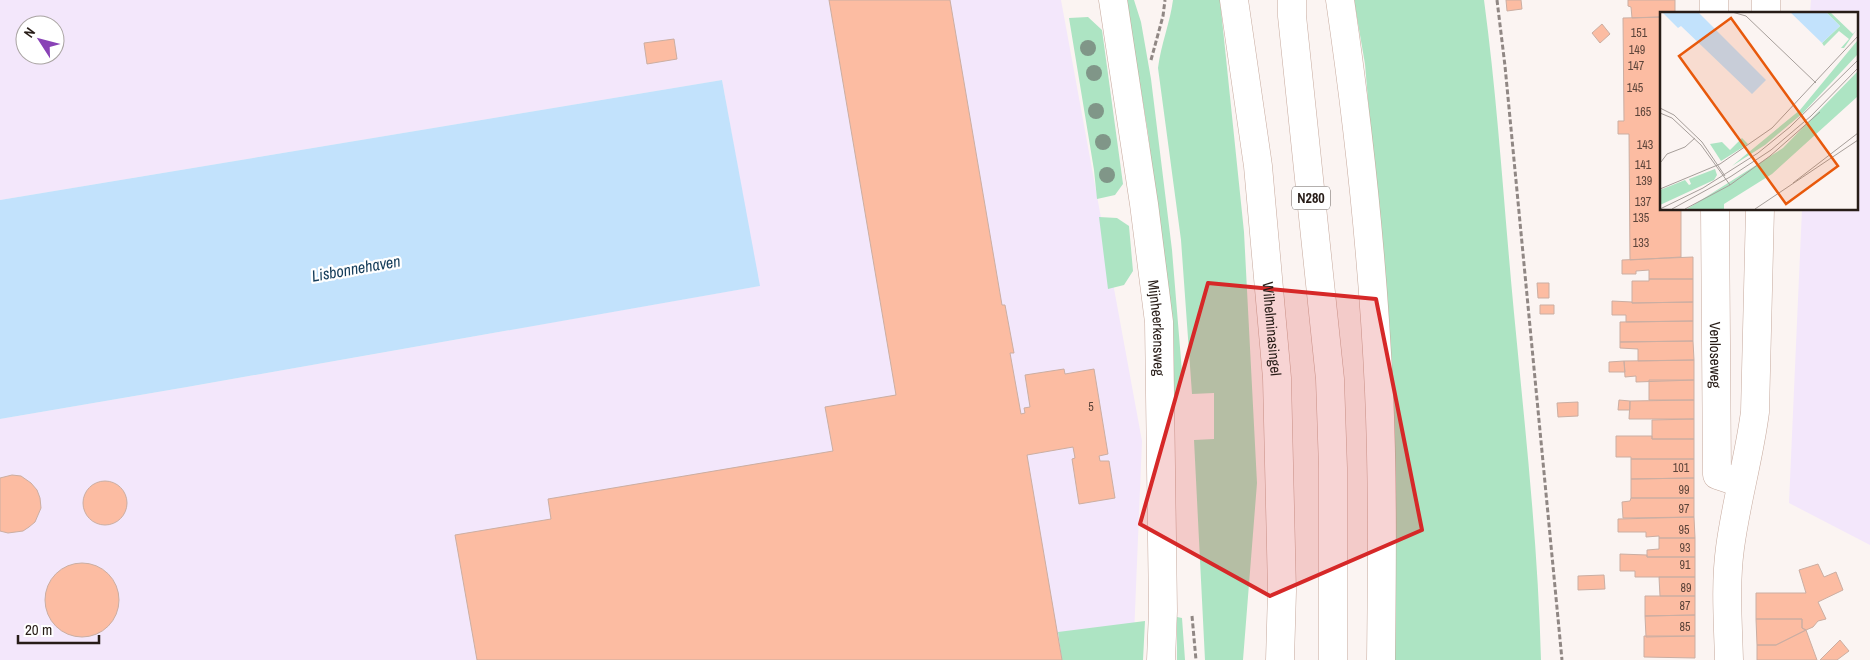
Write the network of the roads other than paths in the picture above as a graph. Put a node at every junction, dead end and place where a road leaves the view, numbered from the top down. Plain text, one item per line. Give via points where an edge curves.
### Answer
1 (1113, 0) edge
2 (1234, 0) edge
3 (1340, 0) edge
4 (1290, 5) edge
5 (1715, 210) edge
6 (1760, 210) edge
7 (1741, 483) junction
8 (1161, 660) edge
9 (1280, 660) edge
10 (1333, 660) edge
11 (1381, 660) edge
12 (1729, 660) edge

1 - 8 main road, Mijnheerkensweg via 1159,322
2 - 9 main road, Wilhelminasingel via 1258,166 1277,378 1282,592
3 - 11 main road via 1356,112 1379,391
4 - 10 main road, N280 via 1330,379
5 - 7 main road, Venloseweg via 1717,475
6 - 7 main road via 1755,412
7 - 12 main road via 1730,550

